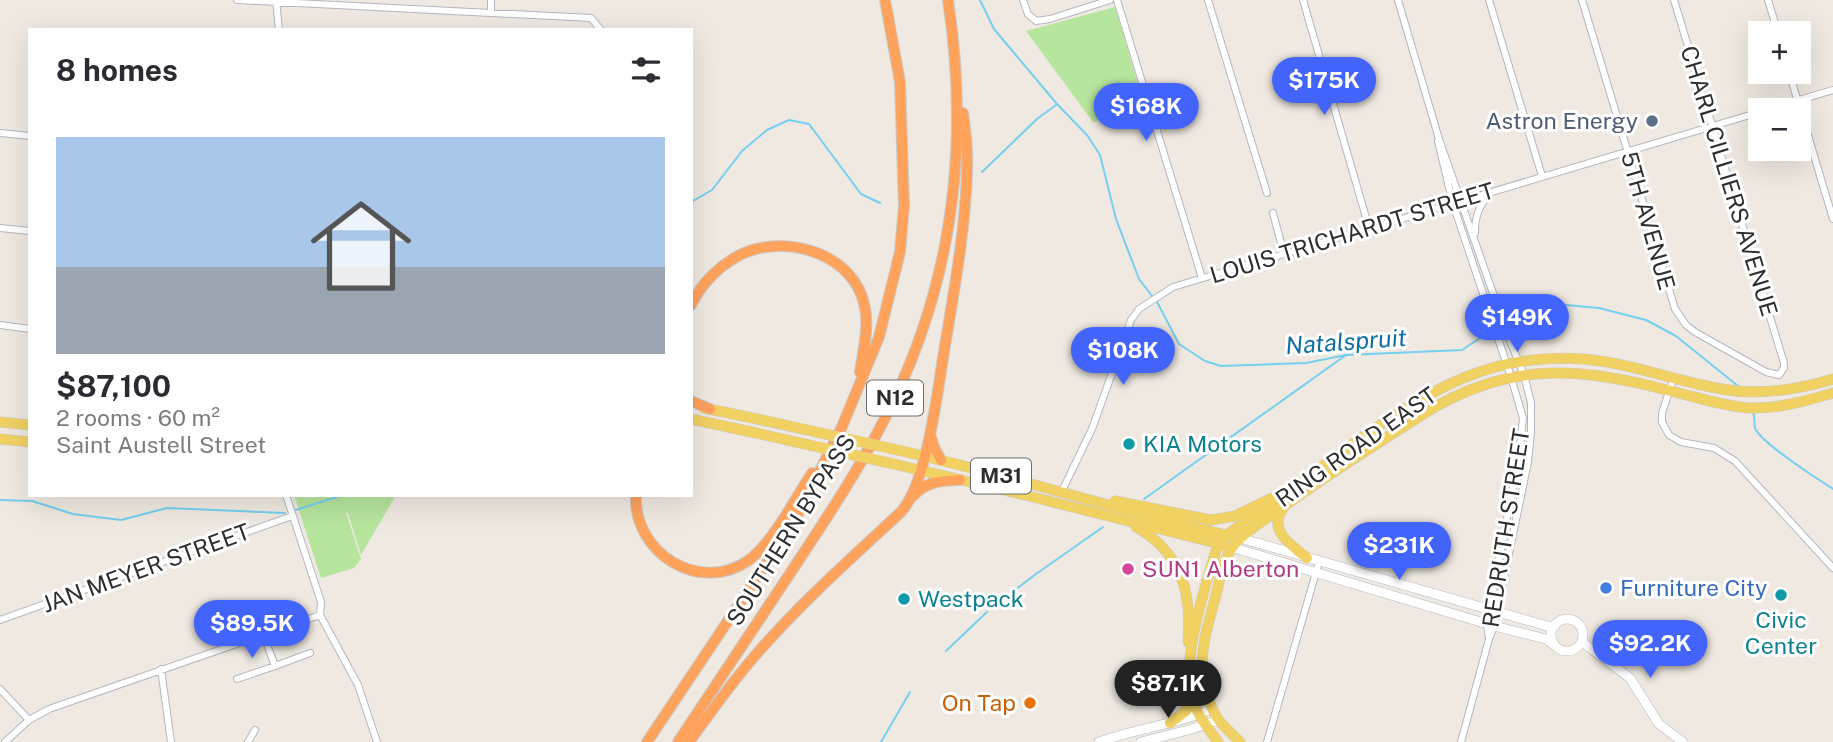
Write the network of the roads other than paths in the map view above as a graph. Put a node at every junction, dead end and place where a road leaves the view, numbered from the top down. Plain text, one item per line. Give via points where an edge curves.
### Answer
1 (237, 0) edge
2 (491, 0) edge
3 (885, 0) edge
4 (948, 0) edge
5 (1023, 0) edge
6 (1110, 0) edge
7 (1117, 0) edge
8 (1208, 0) edge
9 (1303, 0) edge
10 (1398, 0) edge
11 (1489, 0) edge
12 (1582, 0) edge
13 (1674, 0) edge
14 (1768, 0) edge
15 (276, 1) edge
16 (285, 1) edge
17 (491, 12) junction
18 (1774, 21) edge
19 (279, 26) edge
20 (599, 28) edge
21 (957, 72) junction
22 (1833, 90) edge
23 (1804, 98) edge
24 (1748, 116) edge
25 (1712, 127) junction
26 (0, 133) edge
27 (28, 136) edge
28 (1439, 139) junction
29 (1811, 146) edge
30 (1627, 152) junction
31 (1542, 176) junction
32 (1493, 191) junction
33 (1267, 193) dead end
34 (1461, 201) junction
35 (1453, 204) junction
36 (1273, 213) dead end
37 (1833, 219) edge
38 (0, 228) edge
39 (1369, 228) junction
40 (28, 231) edge
41 (1476, 240) junction
42 (1284, 254) junction
43 (1202, 278) junction
44 (693, 301) edge
45 (0, 325) edge
46 (28, 329) edge
47 (1519, 362) junction
48 (1784, 363) joint
49 (1506, 364) junction
50 (1524, 375) junction
51 (1511, 377) junction
52 (1674, 377) junction
53 (1833, 379) edge
54 (858, 388) junction
55 (1670, 390) junction
56 (1833, 393) edge
57 (693, 404) edge
58 (709, 409) joint
59 (693, 419) edge
60 (0, 422) edge
61 (28, 425) edge
62 (931, 427) junction
63 (841, 429) junction
64 (0, 439) edge
65 (28, 442) edge
66 (924, 456) junction
67 (941, 460) junction
68 (920, 470) junction
69 (1302, 479) junction
70 (960, 480) junction
71 (1063, 491) junction
72 (287, 497) edge
73 (636, 497) edge
74 (911, 499) junction
75 (1290, 502) junction
76 (292, 516) junction
77 (1127, 521) junction
78 (1224, 535) junction
79 (1240, 538) junction
80 (1217, 544) junction
81 (1231, 547) junction
82 (1307, 558) junction
83 (1318, 568) junction
84 (1833, 568) edge
85 (1408, 589) junction
86 (1406, 599) junction
87 (1493, 612) junction
88 (320, 615) junction
89 (0, 620) edge
90 (1491, 625) junction
91 (1555, 626) junction
92 (263, 634) junction
93 (1581, 642) junction
94 (1554, 645) junction
95 (310, 653) dead end
96 (1189, 657) junction
97 (275, 666) junction
98 (161, 669) junction
99 (1188, 678) junction
100 (237, 679) dead end
101 (0, 689) edge
102 (1213, 708) junction
103 (1199, 714) junction
104 (29, 720) junction
105 (1219, 720) junction
106 (1170, 723) junction
107 (1205, 724) junction
108 (254, 730) dead end
109 (5, 742) edge
110 (171, 742) edge
111 (248, 742) edge
112 (377, 742) edge
113 (647, 742) edge
114 (678, 742) edge
115 (689, 742) edge
116 (1099, 742) edge
117 (1141, 742) edge
118 (1218, 742) edge
119 (1240, 742) edge
120 (1267, 742) edge
121 (1461, 742) edge
122 (1683, 742) edge

1 - 15 street
2 - 17 street
3 - 54 highway, SOUTHERN BYPASS / N12 via 900,82 904,205 890,300
4 - 21 highway, SOUTHERN BYPASS / N12
5 - 6 street via 1028,14 1037,21
7 - 43 street
8 - 33 street
9 - 39 street
10 - 28 street
11 - 31 street
12 - 30 street, 5TH AVENUE
13 - 25 street, CHARL CILLIERS AVENUE
14 - 18 street
15 - 16 street
15 - 19 street
16 - 17 street
16 - 19 street
17 - 20 street via 591,18
21 - 62 highway via 968,142 966,196
21 - 114 highway, SOUTHERN BYPASS / N12 via 957,152 941,266 899,389 845,490
22 - 23 street, LOUIS TRICHARDT STREET
24 - 25 street, LOUIS TRICHARDT STREET
25 - 30 street, LOUIS TRICHARDT STREET
25 - 48 street, CHARL CILLIERS AVENUE
26 - 27 street
28 - 34 street
28 - 35 street, REDRUTH STREET
29 - 37 street
30 - 31 street, LOUIS TRICHARDT STREET
30 - 48 street, 5TH AVENUE via 1667,289 1680,317 1695,332 1766,373 1779,375
31 - 32 street, LOUIS TRICHARDT STREET
32 - 34 street, LOUIS TRICHARDT STREET
32 - 41 street via 1477,214
34 - 35 street, LOUIS TRICHARDT STREET
34 - 41 street
35 - 39 street, LOUIS TRICHARDT STREET
35 - 49 street, REDRUTH STREET
36 - 42 street
38 - 40 street
39 - 42 street, LOUIS TRICHARDT STREET
41 - 47 street
42 - 43 street, LOUIS TRICHARDT STREET
43 - 71 street, LOUIS TRICHARDT STREET via 1170,288 1139,309 1129,324 1105,396
44 - 54 highway via 713,274 744,253 791,248 833,260 854,280 865,308
45 - 46 street
47 - 49 main road, RING ROAD EAST
47 - 50 street
47 - 52 main road, RING ROAD EAST via 1586,359
49 - 51 street, REDRUTH STREET
49 - 69 main road, RING ROAD EAST via 1424,396
50 - 51 main road, RING ROAD EAST
50 - 55 main road, RING ROAD EAST via 1564,371
50 - 87 street via 1531,403 1531,438
51 - 75 main road, RING ROAD EAST via 1447,399
51 - 87 street, REDRUTH STREET via 1521,410 1522,438
52 - 53 main road, RING ROAD EAST via 1710,387 1767,392
52 - 55 street
54 - 63 highway, SOUTHERN BYPASS / N12
55 - 56 main road, RING ROAD EAST via 1748,408 1775,407
55 - 84 street via 1662,422 1668,435 1714,448 1735,461
57 - 58 highway
58 - 66 main road, M31, bridge
59 - 68 main road, M31, bridge
60 - 61 main road
62 - 66 highway
62 - 67 highway via 932,443
63 - 73 highway via 762,546 730,570 700,573 660,554 643,533
63 - 113 highway, SOUTHERN BYPASS / N12 via 794,522
64 - 65 main road
66 - 67 main road, M31
66 - 68 highway
67 - 71 main road, M31
68 - 70 main road, M31
68 - 74 highway
69 - 71 main road via 1247,512 1222,519 1199,519
69 - 78 main road, RING ROAD EAST via 1276,502
70 - 74 highway via 931,482
70 - 77 main road, M31
71 - 78 main road, M31
72 - 76 street
74 - 115 highway via 772,636
75 - 79 main road, RING ROAD EAST
75 - 82 main road via 1278,524 1285,540
76 - 88 street via 321,602
76 - 89 street, JAN MEYER STREET
77 - 80 main road, M31
77 - 96 main road via 1161,546 1184,581 1190,604
78 - 79 main road, M31
78 - 80 main road, RING ROAD EAST
79 - 81 main road, RING ROAD EAST
79 - 82 street, M31
80 - 81 main road, M31
80 - 96 main road
81 - 83 street, M31
81 - 102 main road via 1201,656 1201,673
82 - 83 street, M31
83 - 85 street, M31
83 - 86 street, M31
83 - 120 street
85 - 86 street
85 - 87 street, M31
86 - 90 street, M31
87 - 90 street, REDRUTH STREET
87 - 91 street, M31
88 - 92 street
88 - 112 street via 358,685
90 - 94 street, M31
90 - 121 street, REDRUTH STREET
91 - 93 street, M31 via 1566,620 1578,624
91 - 94 street
92 - 97 street
92 - 98 street
93 - 94 street, M31 via 1565,651
93 - 122 street, M31 via 1630,678 1659,724
95 - 97 street
96 - 99 main road
97 - 100 street
98 - 104 street
98 - 110 street
99 - 103 main road
99 - 106 main road via 1187,709
101 - 104 street
102 - 103 street
102 - 105 main road
103 - 106 street
103 - 107 main road
104 - 109 street
105 - 107 street
105 - 119 main road
106 - 116 street
107 - 117 street
107 - 118 main road
108 - 111 street

